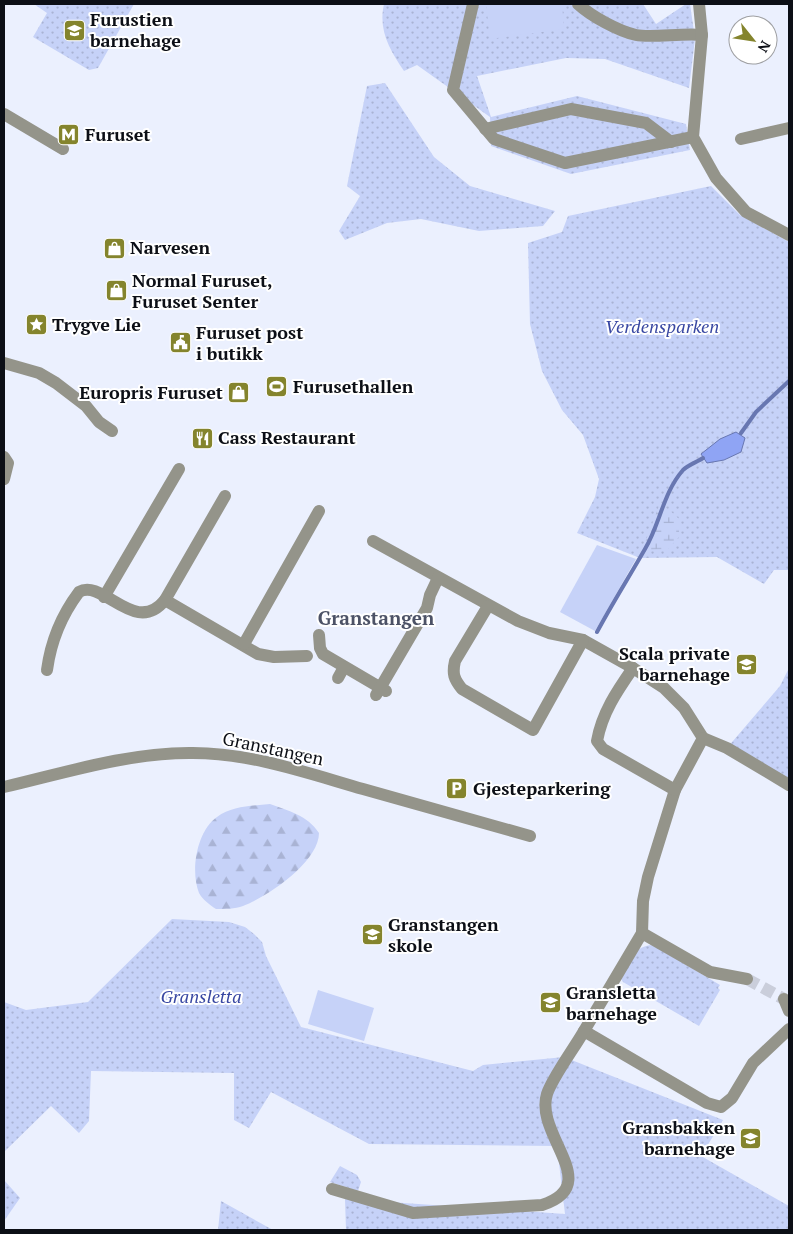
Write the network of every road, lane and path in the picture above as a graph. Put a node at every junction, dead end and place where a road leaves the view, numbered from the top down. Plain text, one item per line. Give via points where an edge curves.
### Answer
1 (473, 4) edge
2 (578, 4) edge
3 (699, 4) edge
4 (702, 36) junction
5 (4, 114) edge
6 (789, 128) edge
7 (485, 129) junction
8 (693, 137) junction
9 (741, 139) dead end
10 (670, 142) junction
11 (63, 149) dead end
12 (789, 235) edge
13 (4, 363) edge
14 (112, 431) dead end
15 (4, 457) edge
16 (179, 470) dead end
17 (4, 479) edge
18 (225, 496) dead end
19 (319, 512) dead end
20 (373, 542) dead end
21 (438, 578) junction
22 (104, 597) junction
23 (165, 600) junction
24 (488, 606) junction
25 (319, 635) dead end
26 (583, 640) junction
27 (244, 644) junction
28 (307, 656) dead end
29 (632, 668) junction
30 (46, 670) dead end
31 (703, 738) junction
32 (789, 785) edge
33 (4, 787) edge
34 (675, 790) junction
35 (530, 836) dead end
36 (642, 933) junction
37 (747, 979) tunnel mouth
38 (784, 999) dead end
39 (789, 1011) edge
40 (789, 1029) edge
41 (584, 1031) junction
42 (332, 1189) dead end

1 - 7 street via 453,90
2 - 4 street via 589,14 637,35
3 - 4 street
4 - 8 street
5 - 11 street
6 - 9 street
7 - 10 street via 571,109 646,123
7 - 10 street via 494,139 565,163
8 - 10 street
8 - 12 street via 716,178 746,212
13 - 14 street via 39,373 56,382
15 - 17 street via 8,463
16 - 22 street
18 - 23 street
19 - 27 street
20 - 21 street
21 - 24 street
21 - 25 street via 430,596 430,610 381,691 341,672 323,654
22 - 23 street via 133,611 159,608
22 - 30 street via 92,590 79,592 58,626
23 - 27 street
24 - 26 street via 518,621
24 - 26 street via 455,661 454,679 462,689 534,730
26 - 29 street
27 - 28 street via 258,654
29 - 31 street via 664,688 684,708
29 - 34 street via 614,696 599,728 597,741 603,749
31 - 32 street via 727,748
31 - 34 street
33 - 35 street, Granstangen via 157,754 222,755 305,773
34 - 36 street via 643,900
36 - 37 street via 710,972
36 - 41 street
38 - 39 street
40 - 41 street via 753,1063 732,1098 720,1107 706,1103
41 - 42 street via 547,1094 547,1119 569,1171 565,1191 557,1200 542,1205 413,1213

